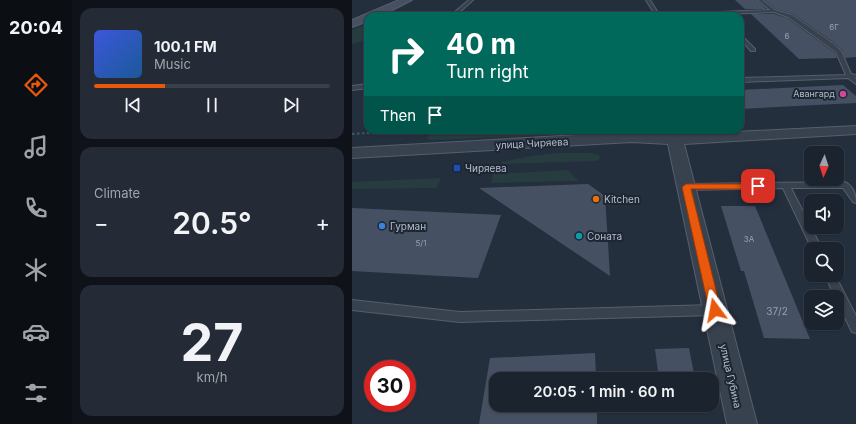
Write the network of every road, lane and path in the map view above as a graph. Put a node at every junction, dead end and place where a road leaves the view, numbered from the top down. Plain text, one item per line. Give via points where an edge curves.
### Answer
1 (407, 0) edge
2 (470, 0) edge
3 (648, 0) edge
4 (760, 0) edge
5 (774, 11) junction
6 (380, 12) edge
7 (456, 12) edge
8 (656, 12) edge
9 (744, 12) edge
10 (364, 19) edge
11 (352, 24) edge
12 (744, 40) edge
13 (753, 50) dead end
14 (849, 76) junction
15 (856, 76) edge
16 (744, 80) edge
17 (856, 82) edge
18 (364, 86) edge
19 (352, 88) edge
20 (856, 130) edge
21 (364, 133) edge
22 (352, 134) edge
23 (675, 140) junction
24 (352, 153) edge
25 (786, 186) junction
26 (686, 187) junction
27 (856, 200) edge
28 (814, 242) edge
29 (833, 282) edge
30 (352, 305) edge
31 (715, 310) junction
32 (856, 328) edge
33 (742, 424) edge

1 - 6 main road
2 - 7 lane
3 - 8 lane
4 - 5 lane
5 - 9 lane
5 - 14 lane via 790,16 829,43 838,51
10 - 11 main road
12 - 13 lane
14 - 15 lane
14 - 16 lane
14 - 17 lane
18 - 19 lane
20 - 23 street, улица Чиряева
21 - 22 path
23 - 24 street, улица Чиряева via 632,137
23 - 26 street, улица Губина
25 - 26 lane
25 - 27 lane via 845,185
25 - 28 lane
26 - 31 street, улица Губина
29 - 32 lane
30 - 31 lane via 460,317
31 - 33 street, улица Губина

